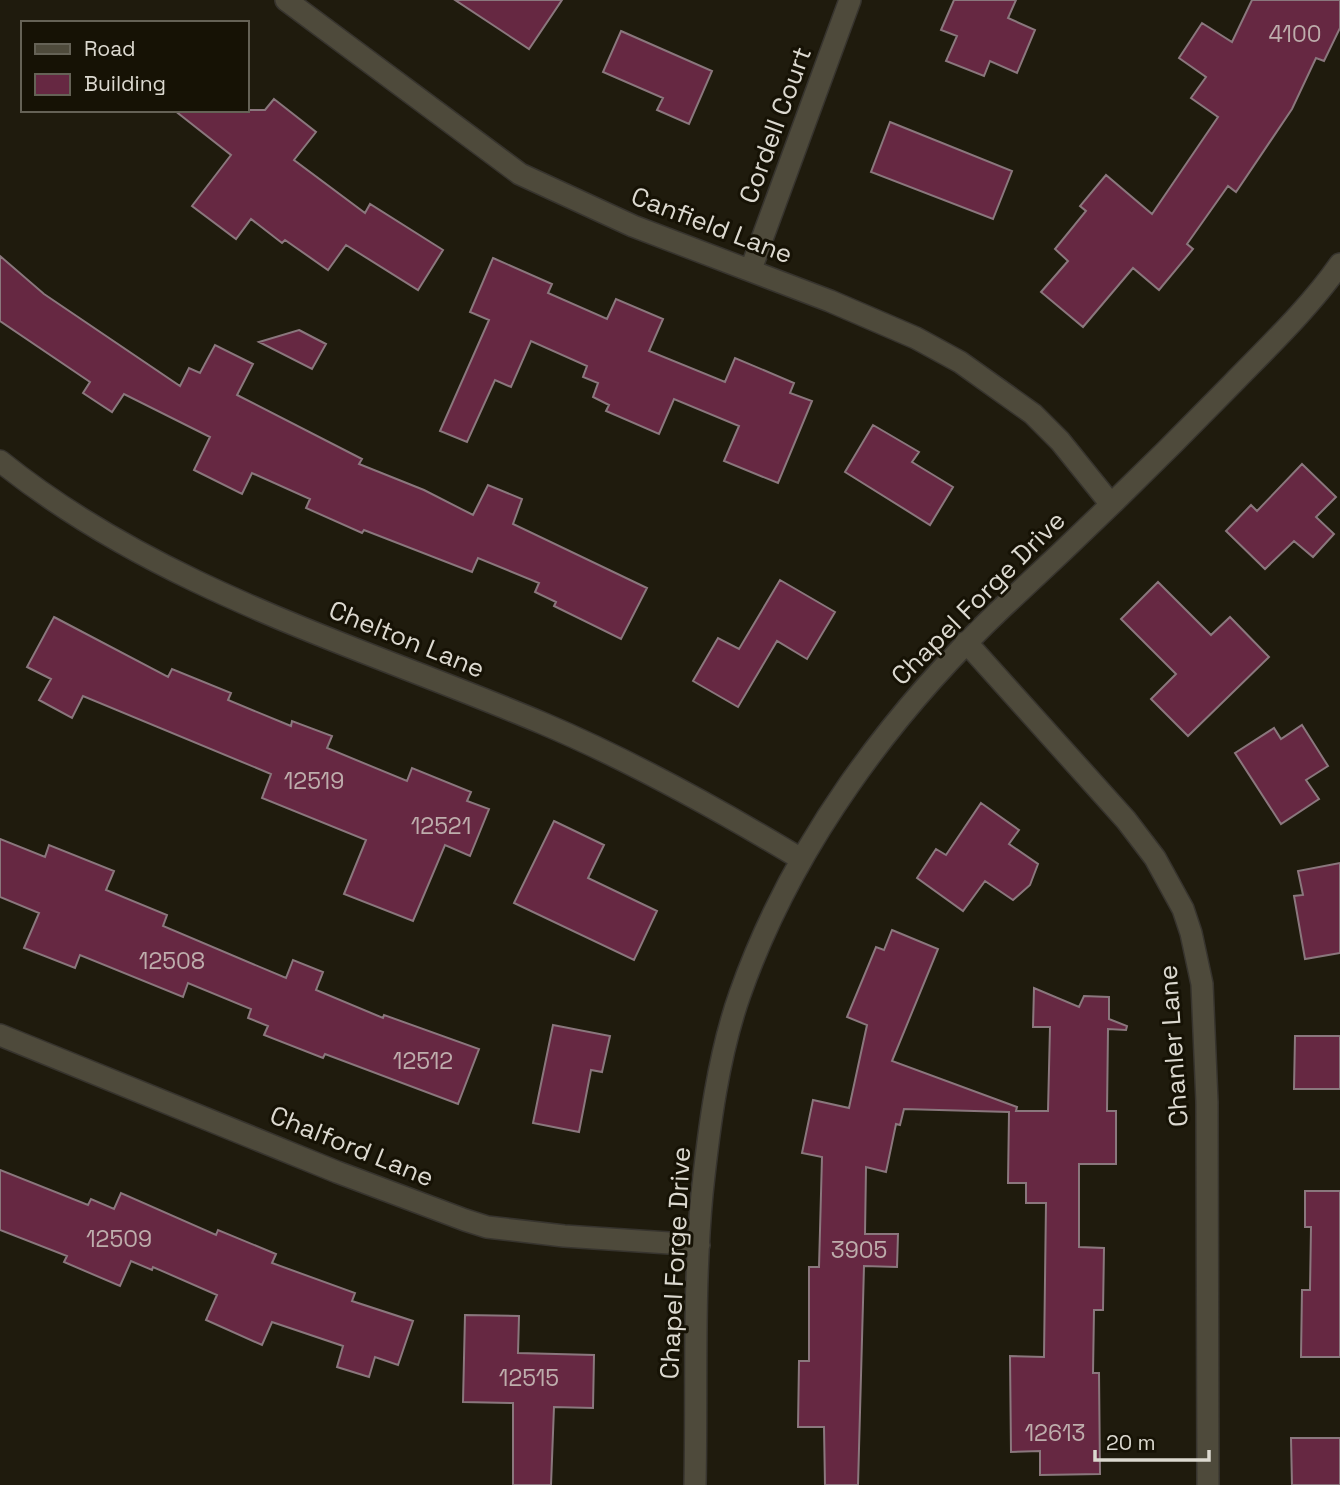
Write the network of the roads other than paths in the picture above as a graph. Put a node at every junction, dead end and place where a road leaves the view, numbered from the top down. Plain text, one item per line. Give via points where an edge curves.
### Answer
1 (286, 0) edge
2 (850, 0) edge
3 (1340, 264) edge
4 (751, 269) junction
5 (0, 461) edge
6 (1110, 503) junction
7 (966, 642) junction
8 (801, 859) junction
9 (0, 1035) edge
10 (699, 1245) junction
11 (695, 1485) edge
12 (1208, 1485) edge

1 - 4 street, Canfield Lane via 520,174 633,226
2 - 4 street, Cordell Court
3 - 6 street, Chapel Forge Drive via 1281,333
4 - 6 street, Canfield Lane via 916,338 960,362 1032,414
5 - 8 street, Chelton Lane via 77,518 191,580 544,724 727,816
6 - 7 street, Chapel Forge Drive
7 - 8 street, Chapel Forge Drive via 899,719
7 - 12 street, Chanler Lane via 1155,858 1191,933 1202,984 1207,1102
8 - 10 street, Chapel Forge Drive via 739,996 709,1139
9 - 10 street, Chalford Lane via 337,1172 487,1227
10 - 11 street, Chapel Forge Drive

